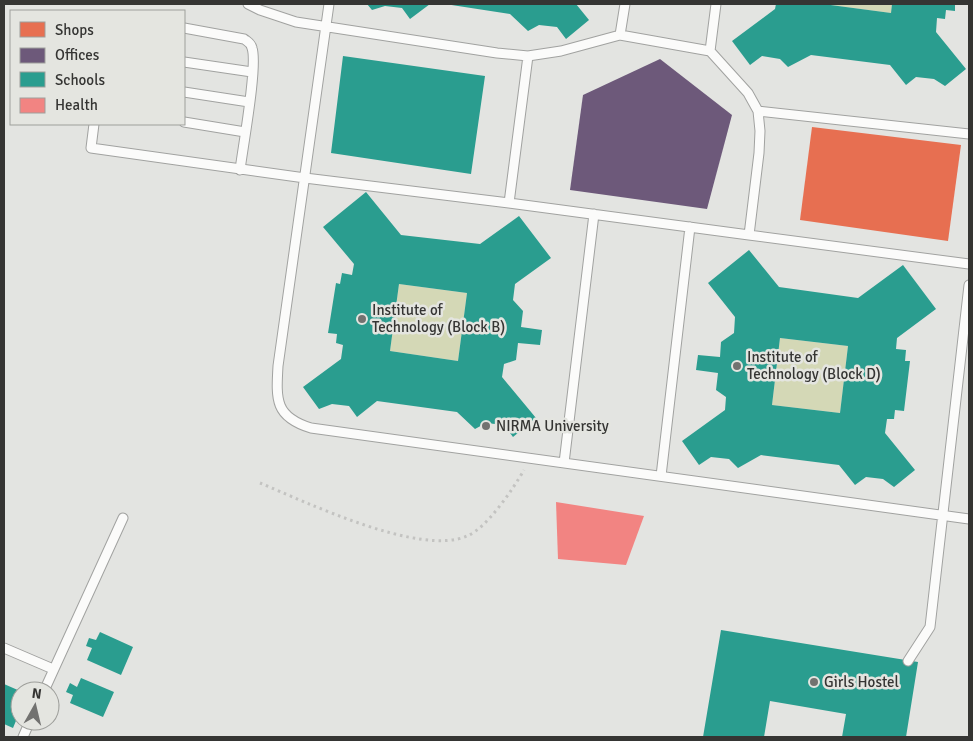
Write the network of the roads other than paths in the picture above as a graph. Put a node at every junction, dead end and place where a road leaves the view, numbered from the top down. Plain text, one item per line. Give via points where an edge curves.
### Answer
1 (248, 4) edge
2 (329, 4) edge
3 (625, 4) edge
4 (716, 4) edge
5 (326, 27) junction
6 (185, 28) edge
7 (620, 35) junction
8 (710, 51) junction
9 (528, 56) junction
10 (185, 62) edge
11 (252, 72) junction
12 (185, 92) edge
13 (249, 102) junction
14 (758, 111) junction
15 (185, 122) edge
16 (94, 125) edge
17 (245, 132) junction
18 (969, 134) edge
19 (240, 170) junction
20 (305, 178) junction
21 (509, 203) junction
22 (594, 214) junction
23 (690, 227) junction
24 (749, 235) junction
25 (969, 264) edge
26 (969, 285) edge
27 (564, 463) junction
28 (661, 476) junction
29 (941, 515) junction
30 (123, 518) dead end
31 (969, 519) edge
32 (4, 648) edge
33 (908, 661) dead end
34 (53, 670) junction
35 (48, 681) edge

1 - 5 lane via 296,22
2 - 5 lane
3 - 7 lane
4 - 8 lane
5 - 9 lane
5 - 20 lane
6 - 11 lane via 244,39 253,49
7 - 8 lane
7 - 9 lane via 561,52
8 - 14 lane via 748,93
9 - 21 lane
10 - 11 lane
11 - 13 lane
12 - 13 lane
13 - 17 lane
14 - 18 lane
14 - 24 lane via 759,153
15 - 17 lane
16 - 19 lane via 91,148
17 - 19 lane
19 - 20 lane
20 - 21 lane
20 - 27 lane via 278,366 277,383 283,414 297,424 311,428
21 - 22 lane
22 - 23 lane
22 - 27 lane
23 - 24 lane
23 - 28 lane
24 - 25 lane
26 - 29 lane
27 - 28 lane
28 - 29 lane
29 - 31 lane
29 - 33 lane via 930,627
30 - 34 lane
32 - 34 lane
34 - 35 lane

